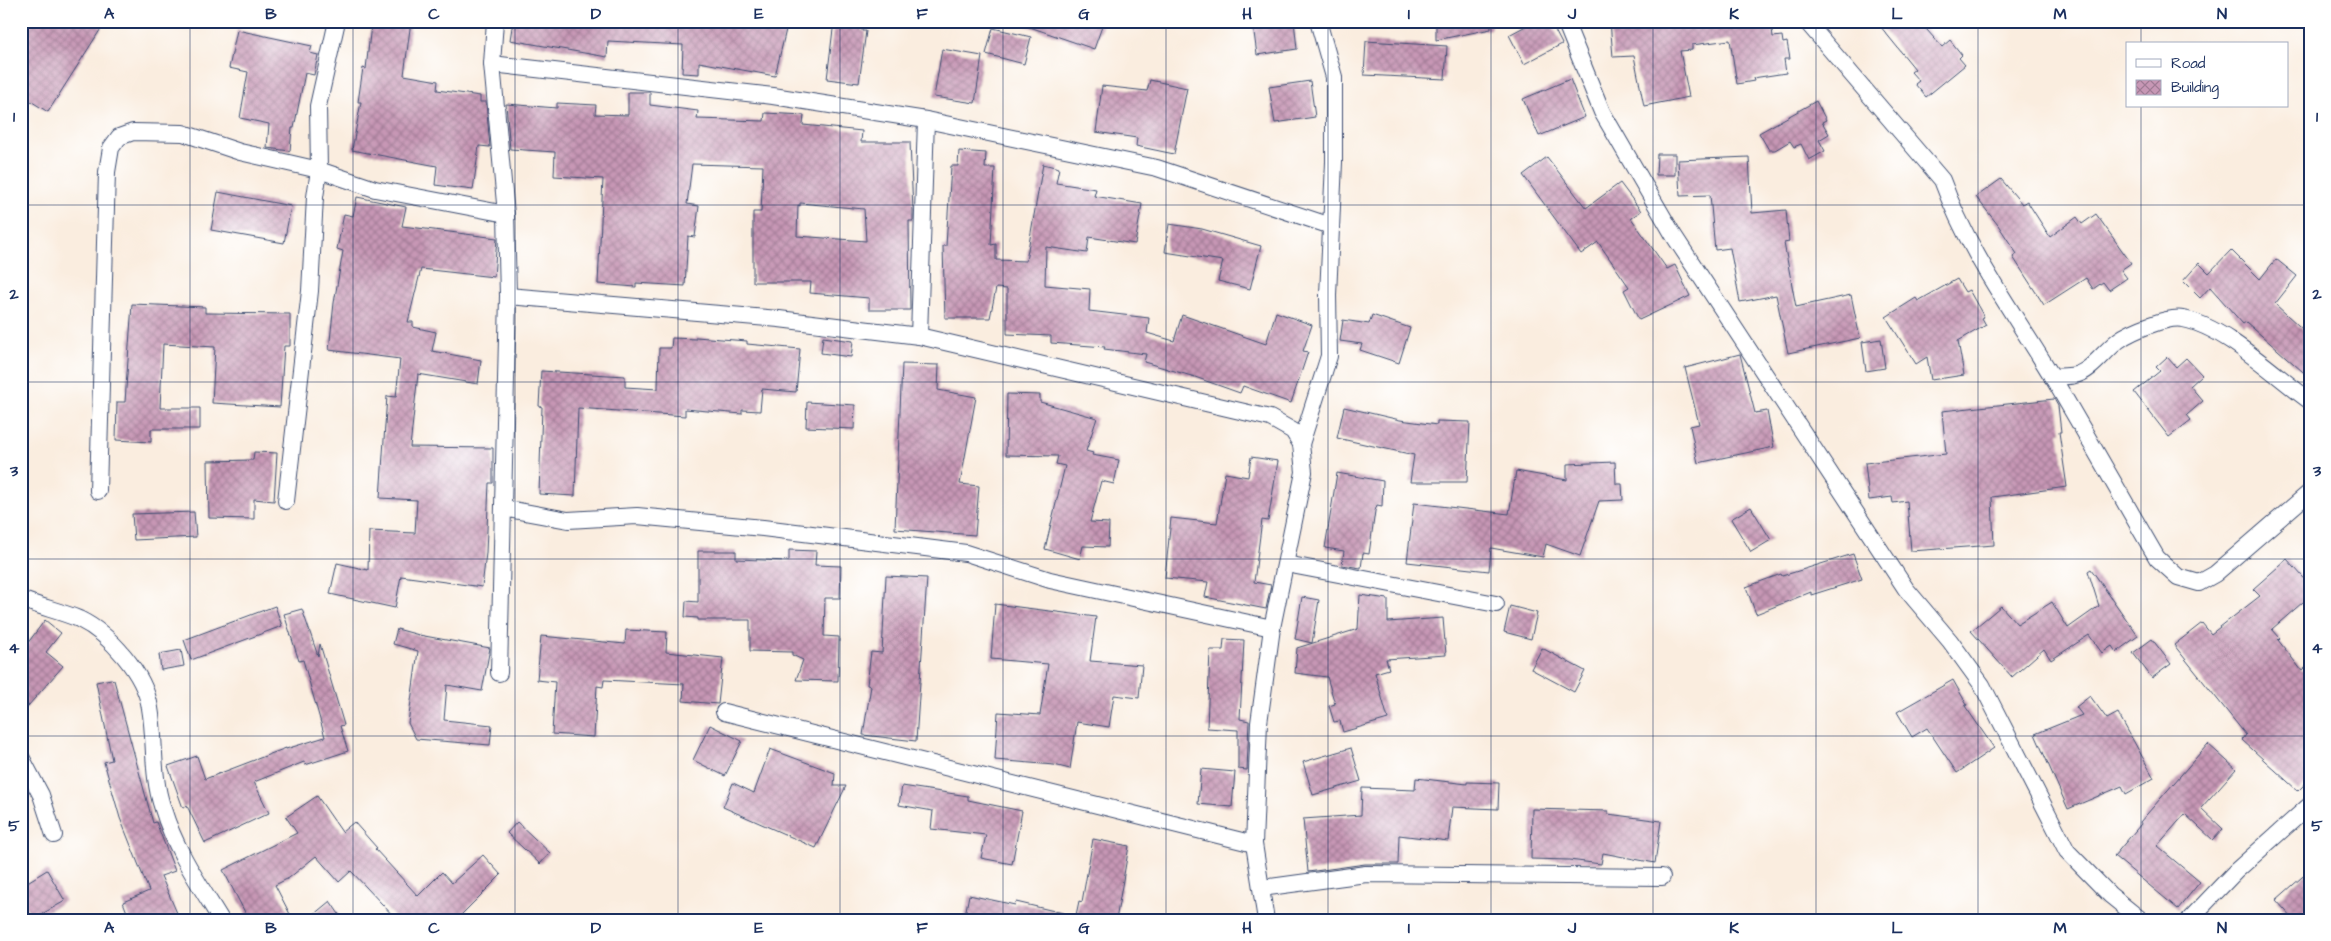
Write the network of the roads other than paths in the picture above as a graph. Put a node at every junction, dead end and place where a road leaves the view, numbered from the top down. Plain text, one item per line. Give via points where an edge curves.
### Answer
1 (337, 21) edge
2 (495, 21) edge
3 (1318, 21) edge
4 (1565, 21) edge
5 (1806, 21) edge
6 (492, 64) junction
7 (926, 120) junction
8 (319, 170) junction
9 (506, 214) junction
10 (1331, 226) junction
11 (508, 296) junction
12 (919, 336) junction
13 (2052, 376) junction
14 (2310, 401) edge
15 (1301, 444) junction
16 (98, 491) dead end
17 (2310, 492) edge
18 (286, 501) dead end
19 (503, 508) junction
20 (1286, 564) junction
21 (21, 599) edge
22 (1496, 604) dead end
23 (1272, 628) junction
24 (500, 672) dead end
25 (724, 712) dead end
26 (21, 757) edge
27 (2310, 805) edge
28 (54, 835) dead end
29 (1254, 844) junction
30 (1662, 877) dead end
31 (1262, 888) junction
32 (221, 920) edge
33 (1266, 920) edge
34 (2141, 920) edge
35 (2189, 920) edge

1 - 8 street via 318,106
2 - 6 street
3 - 10 street via 1334,77
4 - 34 street via 1602,112 1674,236 1906,589 1982,685 2067,851 2110,895
5 - 13 street via 1942,180 1952,208 1991,282
6 - 7 street via 773,96
6 - 9 street
7 - 10 street via 1157,168
7 - 12 street
8 - 9 street via 375,189
8 - 16 street via 240,152 183,133 132,132 119,136 110,148
8 - 18 street via 310,291
9 - 11 street
10 - 15 street via 1329,356
11 - 12 street via 779,319
11 - 19 street
12 - 15 street via 1270,418 1292,430
13 - 14 street via 2076,375 2127,335 2181,318 2201,324 2226,338
13 - 17 street via 2157,558 2178,577 2199,582 2215,574
15 - 20 street via 1304,472
19 - 23 street via 568,520 637,516 966,553 1050,580
19 - 24 street
20 - 22 street
20 - 23 street
21 - 32 street via 80,620 112,642 135,670 150,707 153,767 162,809 177,847
23 - 29 street via 1259,723
25 - 29 street
26 - 28 street via 41,795
27 - 35 street via 2236,871
29 - 31 street
30 - 31 street via 1366,874
31 - 33 street

